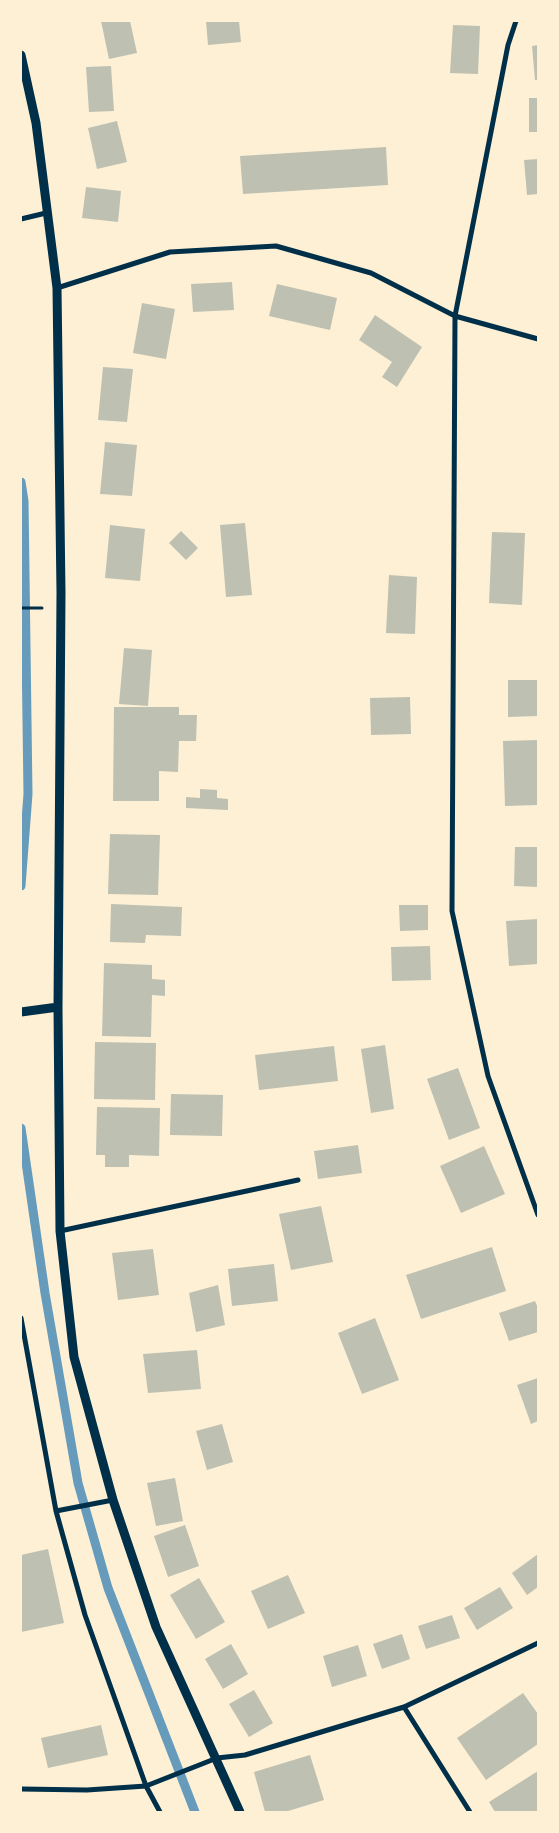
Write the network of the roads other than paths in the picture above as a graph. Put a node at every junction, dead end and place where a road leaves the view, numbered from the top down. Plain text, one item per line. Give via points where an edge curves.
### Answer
1 (516, 21) edge
2 (21, 55) edge
3 (46, 213) junction
4 (21, 218) edge
5 (57, 288) junction
6 (455, 316) junction
7 (538, 339) edge
8 (58, 1007) junction
9 (21, 1012) edge
10 (298, 1180) dead end
11 (538, 1215) edge
12 (60, 1231) junction
13 (21, 1318) edge
14 (113, 1500) junction
15 (56, 1511) junction
16 (538, 1643) edge
17 (404, 1707) junction
18 (217, 1758) junction
19 (146, 1786) junction
20 (21, 1789) edge
21 (160, 1812) edge
22 (240, 1812) edge
23 (470, 1812) edge

1 - 6 street via 508,45
2 - 3 street via 36,123
3 - 4 street
3 - 5 street
5 - 6 street via 170,252 276,246 372,273
5 - 8 street via 61,594
6 - 7 street
6 - 11 street via 452,911 488,1076
8 - 9 street
8 - 12 street
10 - 12 street
12 - 14 street via 74,1357
13 - 15 street
14 - 15 street
14 - 18 street via 156,1627
15 - 19 street via 85,1615
16 - 17 street
17 - 18 street via 246,1755
17 - 23 street
18 - 19 street
18 - 22 street
19 - 20 street via 87,1790
19 - 21 street

